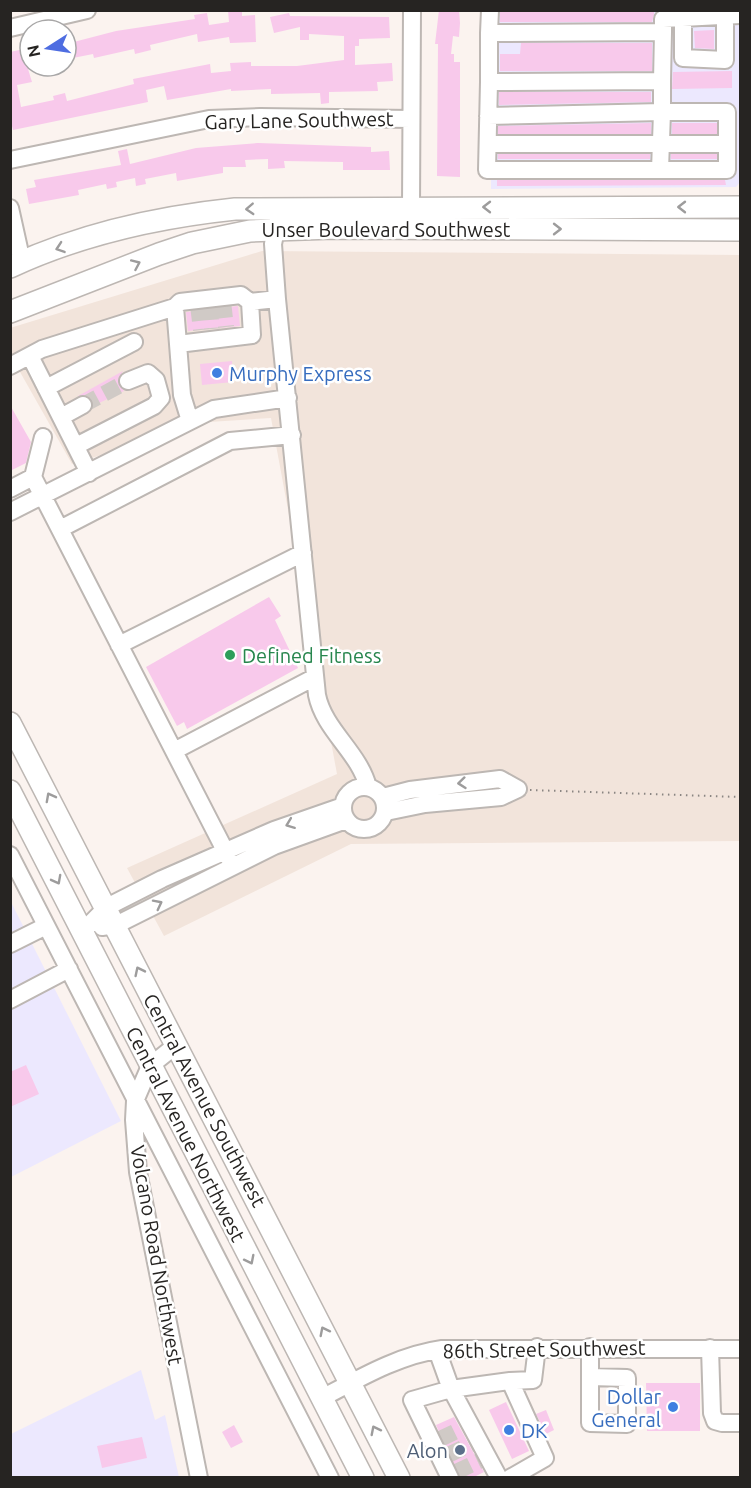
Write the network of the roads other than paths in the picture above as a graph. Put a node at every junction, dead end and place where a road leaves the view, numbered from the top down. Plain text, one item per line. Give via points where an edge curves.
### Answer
1 (87, 10) edge
2 (412, 10) edge
3 (490, 10) edge
4 (733, 15) edge
5 (683, 19) junction
6 (663, 21) edge
7 (10, 28) edge
8 (489, 33) junction
9 (662, 81) junction
10 (489, 82) junction
11 (662, 112) junction
12 (734, 112) edge
13 (488, 116) junction
14 (411, 119) junction
15 (488, 144) junction
16 (661, 144) junction
17 (727, 144) junction
18 (10, 160) edge
19 (660, 170) junction
20 (411, 207) junction
21 (740, 207) edge
22 (10, 208) edge
23 (279, 217) junction
24 (741, 230) edge
25 (16, 265) edge
26 (277, 299) junction
27 (250, 302) junction
28 (175, 307) junction
29 (10, 312) edge
30 (134, 342) dead end
31 (178, 344) junction
32 (30, 356) junction
33 (10, 366) edge
34 (128, 381) tunnel mouth
35 (46, 388) junction
36 (288, 398) junction
37 (83, 405) tunnel mouth
38 (61, 417) junction
39 (190, 421) junction
40 (292, 435) junction
41 (43, 437) dead end
42 (74, 443) junction
43 (89, 473) junction
44 (33, 477) junction
45 (10, 489) edge
46 (43, 496) junction
47 (10, 512) edge
48 (60, 529) junction
49 (303, 553) junction
50 (119, 645) junction
51 (315, 677) junction
52 (10, 723) edge
53 (174, 751) junction
54 (362, 787) junction
55 (518, 789) road end
56 (10, 791) edge
57 (384, 805) junction
58 (344, 813) junction
59 (10, 855) edge
60 (229, 859) junction
61 (112, 916) junction
62 (46, 926) junction
63 (84, 930) junction
64 (10, 944) edge
65 (69, 969) junction
66 (10, 1000) edge
67 (175, 1046) junction
68 (150, 1066) junction
69 (135, 1101) junction
70 (537, 1347) junction
71 (590, 1347) junction
72 (710, 1348) junction
73 (741, 1349) edge
74 (437, 1350) junction
75 (590, 1377) dead end
76 (510, 1382) junction
77 (350, 1383) junction
78 (451, 1389) junction
79 (322, 1398) junction
80 (741, 1423) edge
81 (452, 1475) edge
82 (199, 1478) edge
83 (330, 1478) edge
84 (363, 1478) edge
85 (399, 1478) edge
86 (500, 1478) edge
87 (510, 1478) edge

1 - 7 street
2 - 14 street
3 - 8 street
4 - 5 street
4 - 5 street via 725,60 683,58
5 - 6 street
6 - 8 street
6 - 9 street
8 - 10 street
9 - 10 street
9 - 11 street
10 - 13 street
11 - 12 street
11 - 13 street
11 - 16 street
12 - 17 street
13 - 15 street
14 - 18 street, Gary Lane Southwest via 210,119
14 - 20 street
15 - 16 street
15 - 19 street via 487,170
16 - 17 street
16 - 19 street
17 - 19 street via 727,170
21 -> 20 main road, Unser Boulevard Southwest
20 - 23 main road, Unser Boulevard Southwest
22 - 25 street
23 -> 24 main road, Unser Boulevard Southwest
23 -> 25 main road, Unser Boulevard Southwest via 196,213 100,234
23 - 26 street via 273,244
29 -> 23 main road, Unser Boulevard Southwest via 192,243
26 - 27 street
26 - 36 street
27 - 28 street via 242,295 180,302
27 - 31 street via 252,335 214,334
28 - 31 street
28 - 32 street
30 - 35 street
31 - 39 street via 182,395
32 - 33 street
32 - 35 street
34 - 42 street via 148,373 156,381 161,398 154,406
35 - 38 street
36 - 39 street via 214,408
36 - 40 street
37 - 38 street
38 - 42 street
39 - 43 street
40 - 48 street via 230,441
40 - 49 street
41 - 44 street
42 - 43 street
43 - 46 street
44 - 45 street
44 - 46 street
46 - 47 street
46 - 48 street
48 - 50 street
49 - 50 street
49 - 51 street
50 - 53 street
51 - 53 street
51 - 54 street via 320,708 356,760
61 -> 52 main road, Central Avenue Southwest
53 - 60 street
54 - 57 street
54 - 58 street via 347,795
55 - 57 street via 500,779 410,790
56 -> 63 main road, Central Avenue Northwest
57 - 58 street via 378,825 365,830 357,829
58 - 60 street
59 - 62 street, Central Avenue Northwest
60 - 61 street
61 - 63 street
67 -> 61 main road, Central Avenue Southwest
62 - 64 street
62 - 65 street, Central Avenue Northwest
63 - 68 main road, Central Avenue Northwest
65 - 66 street
65 - 69 street, Central Avenue Northwest
67 - 68 street, Volcano Road Northwest
77 -> 67 main road, Central Avenue Southwest via 250,1183
68 - 69 street, Volcano Road Northwest
68 -> 79 main road, Central Avenue Northwest
69 - 82 street, Volcano Road Northwest via 138,1172
69 - 83 street, Central Avenue Northwest
70 - 71 street, 86th Street Southwest
70 - 74 street, 86th Street Southwest
70 - 76 street via 533,1380
71 - 72 street, 86th Street Southwest
71 - 75 street
72 - 73 street, 86th Street Southwest
72 - 80 street via 712,1413 722,1423
74 - 77 street, 86th Street Southwest via 398,1361
74 - 78 street
76 - 78 street
76 - 87 street via 545,1458
77 - 79 street, 86th Street Southwest
85 -> 77 main road, Central Avenue Southwest
78 - 81 street via 412,1400
78 - 86 street via 483,1459
79 - 84 main road, Central Avenue Northwest

